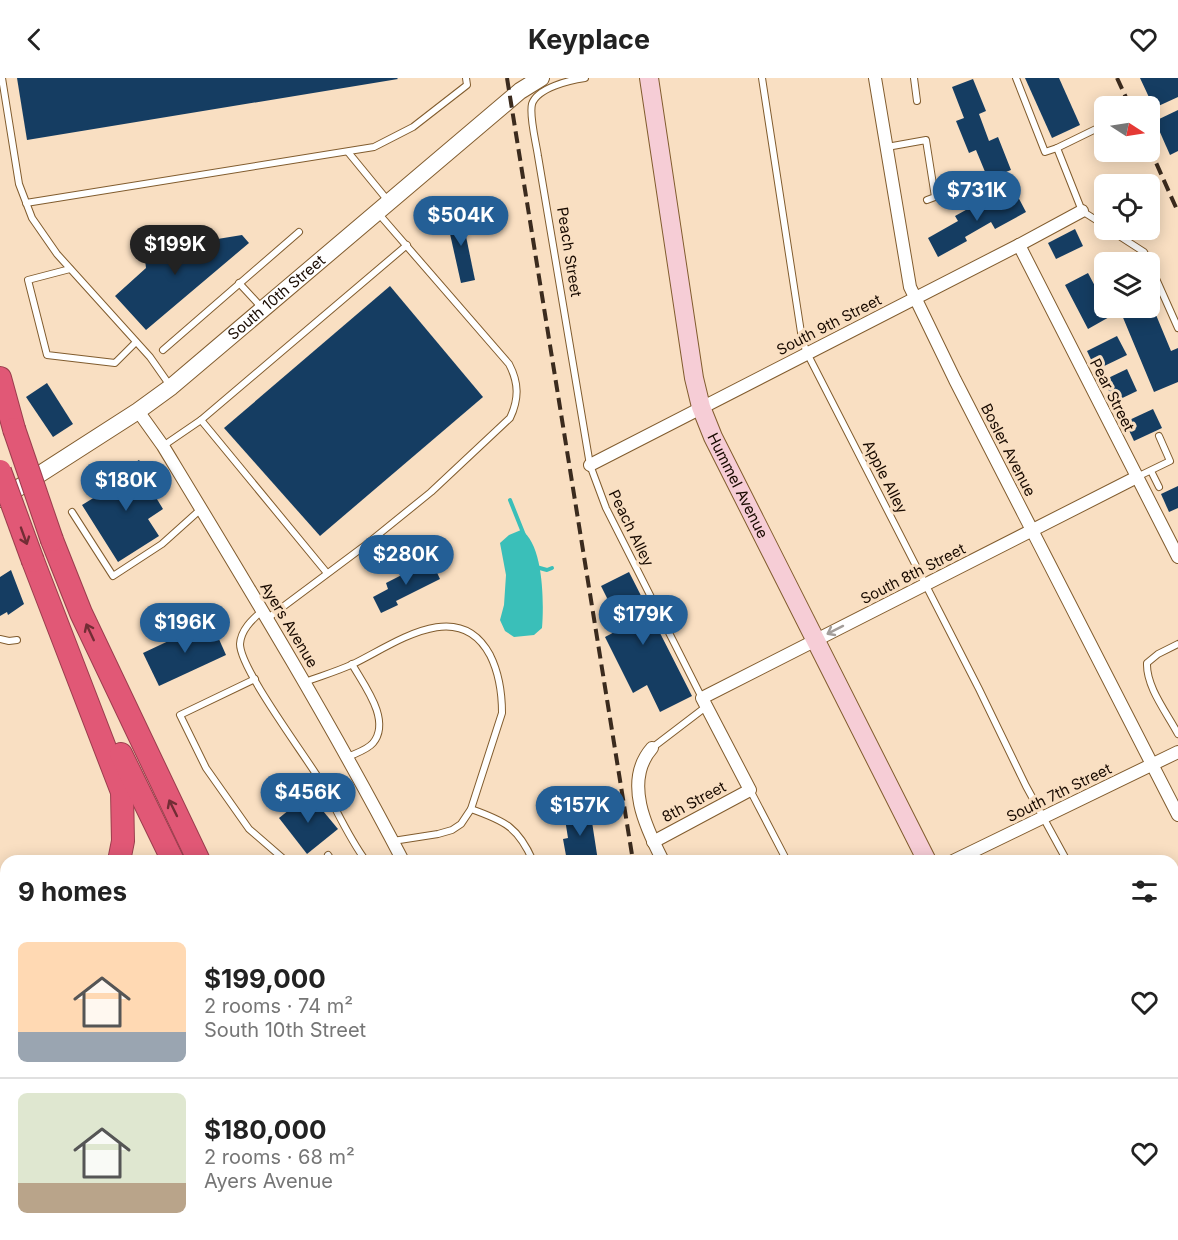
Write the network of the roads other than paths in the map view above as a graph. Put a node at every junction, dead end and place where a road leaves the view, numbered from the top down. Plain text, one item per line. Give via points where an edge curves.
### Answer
1 (2, 78) edge
2 (466, 78) edge
3 (541, 78) edge
4 (585, 78) edge
5 (650, 78) edge
6 (762, 78) edge
7 (875, 78) edge
8 (914, 78) edge
9 (1016, 78) edge
10 (917, 101) dead end
11 (1094, 130) edge
12 (886, 147) junction
13 (1057, 148) junction
14 (348, 152) junction
15 (927, 200) dead end
16 (26, 203) junction
17 (383, 208) junction
18 (1082, 211) junction
19 (1094, 219) edge
20 (299, 232) dead end
21 (1125, 240) edge
22 (407, 245) junction
23 (1019, 245) junction
24 (1144, 252) edge
25 (70, 269) junction
26 (239, 283) junction
27 (1160, 288) edge
28 (915, 298) junction
29 (264, 309) junction
30 (1178, 328) edge
31 (136, 342) junction
32 (163, 350) dead end
33 (807, 352) junction
34 (0, 378) edge
35 (171, 387) junction
36 (701, 407) junction
37 (138, 411) junction
38 (201, 420) junction
39 (1159, 436) dead end
40 (163, 446) junction
41 (590, 465) junction
42 (0, 471) edge
43 (1151, 471) junction
44 (1137, 477) junction
45 (1159, 487) dead end
46 (0, 500) edge
47 (201, 509) junction
48 (72, 512) dead end
49 (1032, 530) junction
50 (1178, 557) edge
51 (327, 573) junction
52 (42, 584) junction
53 (925, 585) junction
54 (265, 614) junction
55 (0, 639) edge
56 (17, 640) dead end
57 (814, 640) junction
58 (1178, 644) edge
59 (352, 664) junction
60 (255, 679) junction
61 (305, 681) junction
62 (704, 702) junction
63 (1178, 734) edge
64 (652, 748) joint
65 (1178, 752) edge
66 (348, 757) junction
67 (1152, 765) junction
68 (750, 790) junction
69 (471, 809) junction
70 (1178, 815) edge
71 (1042, 817) junction
72 (393, 841) junction
73 (653, 842) junction
74 (120, 855) edge
75 (170, 855) edge
76 (196, 855) edge
77 (279, 855) edge
78 (363, 855) edge
79 (400, 855) edge
80 (530, 855) edge
81 (660, 855) edge
82 (784, 855) edge
83 (924, 855) edge
84 (965, 855) edge
85 (1064, 855) edge

1 - 16 lane via 19,184
2 - 14 lane via 467,85 413,126 374,147
3 - 17 street, South 10th Street via 519,91
4 - 41 lane, Peach Street via 550,88 531,107
5 - 36 main road, Hummel Avenue
6 - 33 lane, Apple Alley
7 - 12 street, Bosler Avenue
8 - 10 lane
9 - 13 lane via 1046,152
11 - 13 lane
12 - 15 lane via 926,140 935,197
12 - 28 street, Bosler Avenue
13 - 18 lane
14 - 16 lane
14 - 17 lane
16 - 25 lane via 42,235
17 - 22 lane
17 - 29 street, South 10th Street
18 - 19 lane
18 - 23 street, South 9th Street
20 - 26 lane
21 - 24 lane
22 - 38 lane
22 - 51 lane via 509,364 517,383 515,407 510,418 431,492
23 - 28 street, South 9th Street
23 - 44 street, Pear Street
25 - 31 lane
25 - 31 lane via 28,280 46,355 115,363
26 - 29 lane
26 - 32 lane
27 - 30 lane
28 - 33 street, South 9th Street
28 - 49 street, Bosler Avenue
29 - 35 street, South 10th Street
31 - 35 lane
33 - 36 street, South 9th Street
33 - 53 lane, Apple Alley
76 -> 34 highway, bridge via 81,613 52,540
35 - 37 street, South 10th Street
36 - 41 street, South 9th Street
36 - 57 main road, Hummel Avenue
37 - 40 street, Ayers Avenue
37 - 46 street, South 10th Street
38 - 40 lane
38 - 51 lane
39 - 43 lane via 1170,461
40 - 47 street, Ayers Avenue
41 - 62 lane, Peach Alley via 606,508
42 -> 52 highway, bridge
43 - 44 lane
43 - 45 lane
44 - 49 street, South 8th Street
44 - 50 street, Pear Street
47 - 48 lane via 162,544 113,576
47 - 54 street, Ayers Avenue
49 - 53 street, South 8th Street
49 - 67 street, Bosler Avenue
51 - 54 lane
52 - 74 highway via 122,792
52 - 75 highway
53 -> 57 street, South 8th Street
53 - 71 lane, Apple Alley
54 - 60 lane via 242,633 240,643
54 - 61 street, Ayers Avenue
55 - 56 lane
57 - 62 street, South 8th Street
57 - 83 main road, Hummel Avenue
58 - 63 lane via 1158,654 1147,668 1150,682
59 - 61 lane
59 - 66 lane via 379,722 374,741
59 - 69 lane via 405,636 442,626 456,627 479,639 499,680 502,713
60 - 77 lane via 180,715 206,768 249,829
60 - 78 lane
61 - 66 street, Ayers Avenue
62 - 64 lane
62 - 68 street
64 - 73 street via 640,766 638,789
65 - 67 street, South 7th Street
66 - 72 street, Ayers Avenue
67 - 70 street, Bosler Avenue
67 - 71 street, South 7th Street
68 - 73 street, 8th Street
68 - 82 lane
69 - 72 lane via 452,830
69 - 80 lane via 509,825
71 - 84 street, South 7th Street
71 - 85 lane, Apple Alley
72 - 79 street, Ayers Avenue
73 - 81 street

